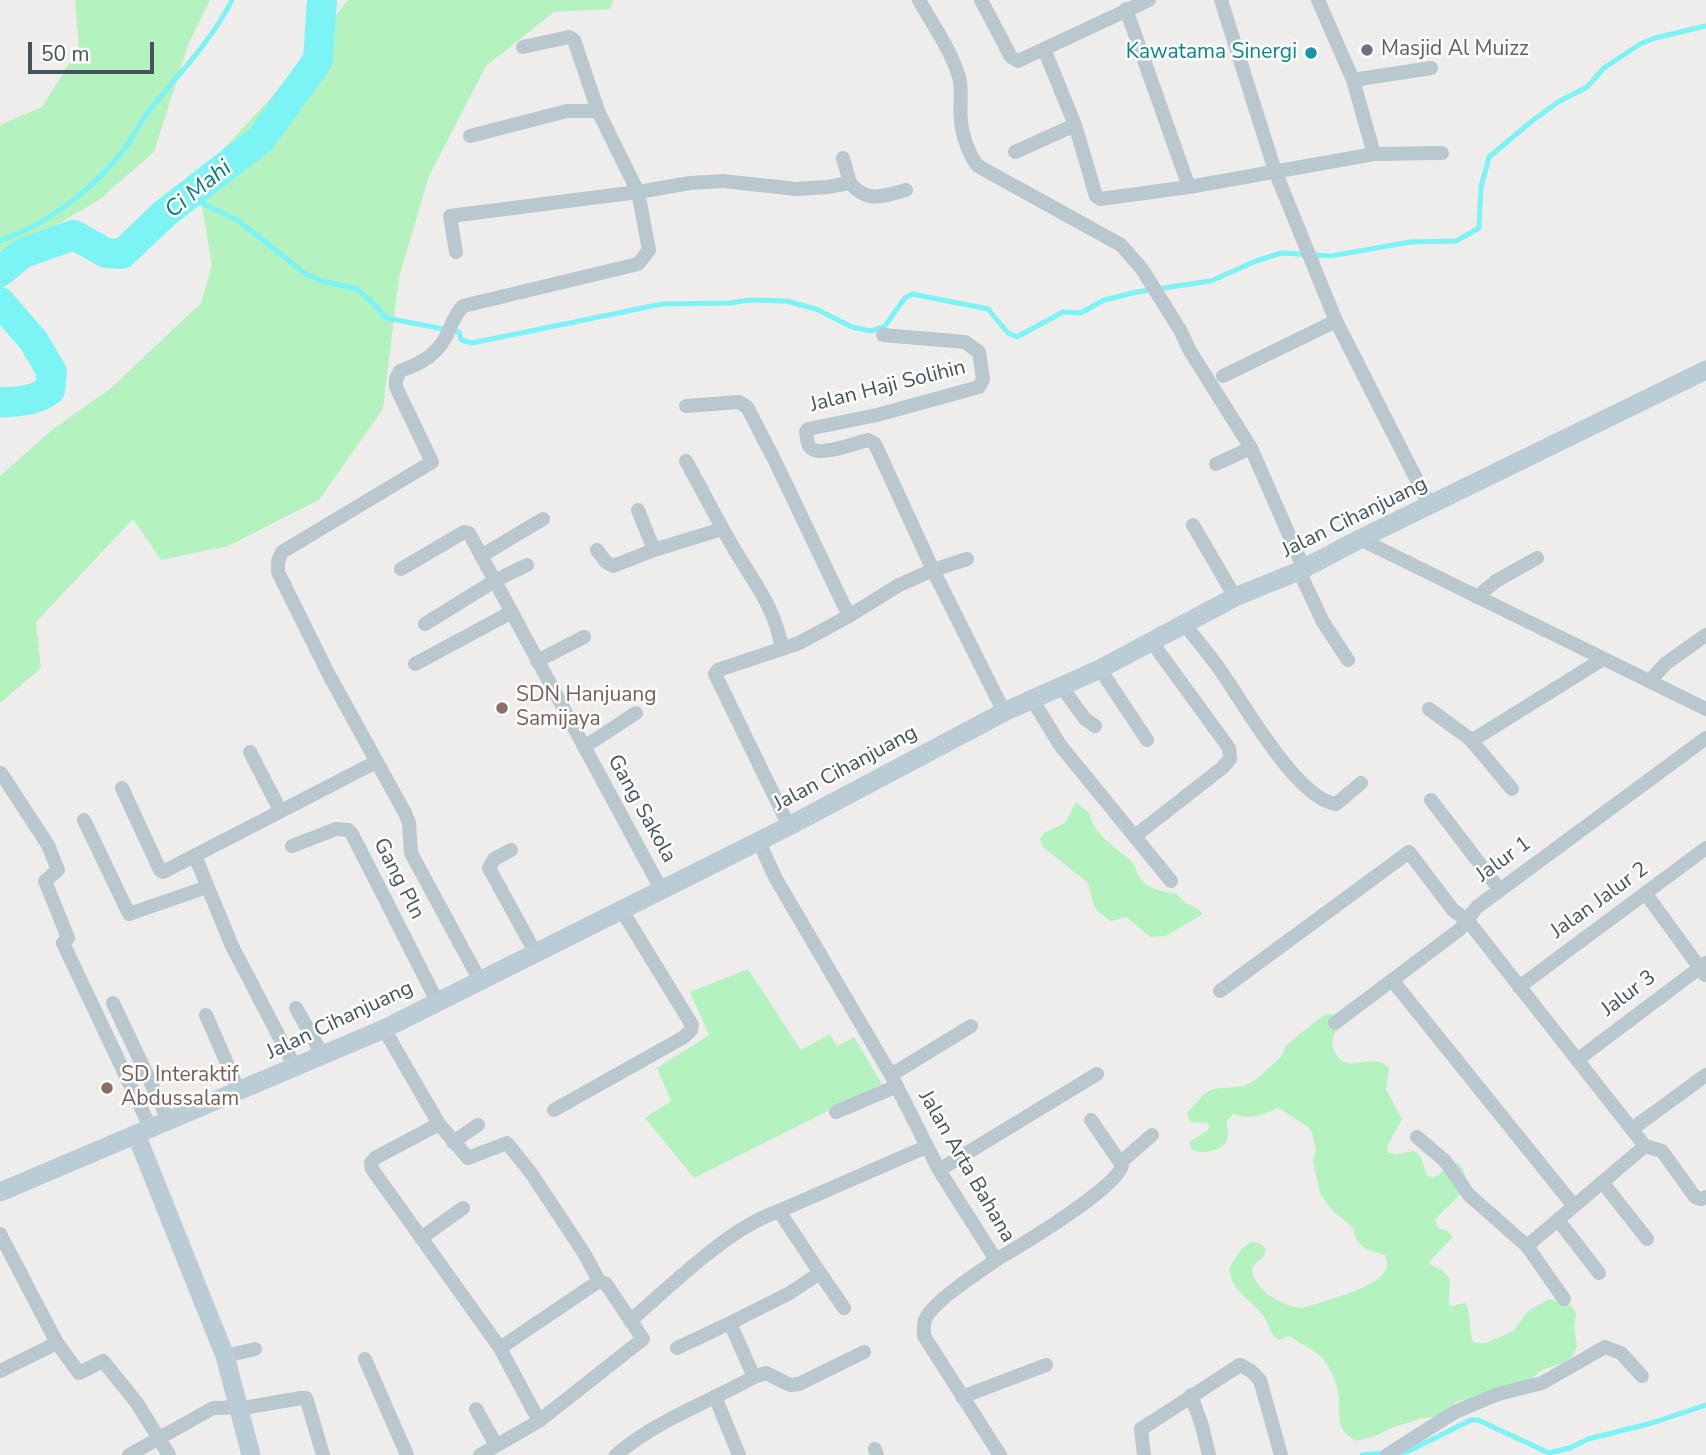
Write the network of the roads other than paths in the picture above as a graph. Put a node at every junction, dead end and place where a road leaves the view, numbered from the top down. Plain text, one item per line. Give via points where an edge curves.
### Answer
1 (919, 0) edge
2 (981, 0) edge
3 (1149, 0) edge
4 (1221, 0) edge
5 (1318, 0) edge
6 (1126, 9) junction
7 (523, 47) dead end
8 (1044, 49) junction
9 (1431, 68) dead end
10 (1353, 80) junction
11 (598, 111) junction
12 (1075, 125) junction
13 (470, 136) dead end
14 (1015, 152) dead end
15 (1442, 152) dead end
16 (1374, 154) junction
17 (843, 158) dead end
18 (1275, 171) junction
19 (850, 183) junction
20 (1189, 187) junction
21 (906, 190) dead end
22 (638, 192) junction
23 (456, 252) dead end
24 (1336, 321) junction
25 (883, 335) dead end
26 (1706, 370) edge
27 (1223, 376) dead end
28 (686, 406) dead end
29 (1251, 448) junction
30 (687, 461) dead end
31 (1216, 464) dead end
32 (1430, 506) junction
33 (638, 510) dead end
34 (543, 519) dead end
35 (1193, 525) dead end
36 (722, 529) junction
37 (1360, 539) junction
38 (597, 550) dead end
39 (654, 550) junction
40 (1537, 558) dead end
41 (484, 559) junction
42 (967, 559) dead end
43 (527, 565) dead end
44 (401, 569) dead end
45 (933, 570) junction
46 (1302, 570) junction
47 (496, 580) junction
48 (1235, 597) junction
49 (1477, 597) junction
50 (512, 612) junction
51 (849, 615) junction
52 (425, 624) dead end
53 (1185, 625) junction
54 (1706, 635) edge
55 (584, 637) dead end
56 (1151, 641) junction
57 (782, 649) junction
58 (1603, 659) junction
59 (1348, 660) dead end
60 (537, 661) junction
61 (415, 664) dead end
62 (1100, 669) junction
63 (1650, 681) junction
64 (1061, 686) junction
65 (1032, 699) junction
66 (1429, 709) dead end
67 (1706, 709) edge
68 (1004, 712) junction
69 (636, 713) dead end
70 (1095, 726) dead end
71 (1706, 738) edge
72 (1470, 739) junction
73 (1147, 740) dead end
74 (583, 747) junction
75 (250, 752) dead end
76 (376, 762) junction
77 (1, 773) edge
78 (1360, 783) dead end
79 (122, 788) dead end
80 (1512, 789) dead end
81 (1431, 800) dead end
82 (280, 810) junction
83 (84, 820) dead end
84 (789, 826) junction
85 (1135, 835) junction
86 (758, 840) junction
87 (292, 846) dead end
88 (1706, 848) edge
89 (511, 849) dead end
90 (195, 856) junction
91 (1171, 881) dead end
92 (207, 887) junction
93 (661, 889) junction
94 (1500, 890) junction
95 (1646, 894) junction
96 (621, 909) junction
97 (1468, 921) junction
98 (535, 952) junction
99 (1704, 969) edge
100 (479, 979) junction
101 (1392, 980) junction
102 (1519, 987) junction
103 (1220, 991) dead end
104 (437, 1001) junction
105 (113, 1003) dead end
106 (296, 1008) dead end
107 (206, 1015) dead end
108 (1335, 1023) dead end
109 (971, 1026) dead end
110 (384, 1029) junction
111 (323, 1056) junction
112 (1577, 1059) junction
113 (295, 1067) junction
114 (1097, 1074) dead end
115 (1706, 1075) edge
116 (894, 1080) junction
117 (239, 1091) junction
118 (554, 1110) dead end
119 (836, 1112) dead end
120 (1091, 1120) dead end
121 (439, 1124) junction
122 (478, 1125) dead end
123 (151, 1127) junction
124 (1632, 1129) junction
125 (1152, 1135) dead end
126 (1417, 1137) dead end
127 (453, 1142) junction
128 (1644, 1146) junction
129 (926, 1147) junction
130 (1121, 1162) junction
131 (940, 1170) junction
132 (1603, 1183) junction
133 (0, 1192) edge
134 (1706, 1197) edge
135 (1574, 1206) junction
136 (463, 1208) dead end
137 (779, 1210) junction
138 (1558, 1220) junction
139 (0, 1234) edge
140 (421, 1238) junction
141 (1647, 1239) dead end
142 (1527, 1246) junction
143 (996, 1259) junction
144 (820, 1273) junction
145 (1599, 1273) dead end
146 (599, 1281) junction
147 (1564, 1299) dead end
148 (844, 1308) dead end
149 (630, 1321) junction
150 (730, 1324) junction
151 (57, 1343) junction
152 (500, 1348) junction
153 (677, 1348) dead end
154 (255, 1349) dead end
155 (864, 1352) dead end
156 (225, 1356) junction
157 (365, 1359) dead end
158 (1046, 1365) dead end
159 (0, 1371) edge
160 (1642, 1376) dead end
161 (754, 1377) junction
162 (1191, 1395) junction
163 (962, 1397) junction
164 (716, 1399) junction
165 (237, 1406) junction
166 (476, 1409) dead end
167 (539, 1421) junction
168 (159, 1437) junction
169 (496, 1445) junction
170 (129, 1455) edge
171 (169, 1455) edge
172 (251, 1455) edge
173 (323, 1455) edge
174 (407, 1455) edge
175 (480, 1455) edge
176 (616, 1455) edge
177 (739, 1455) edge
178 (1000, 1455) edge
179 (1144, 1455) edge
180 (1209, 1455) edge
181 (1281, 1455) edge
182 (1387, 1455) edge

1 - 29 street via 959,78 961,122 973,160 1121,245 1142,269
2 - 8 street via 1014,59
3 - 6 street
4 - 18 street
5 - 10 street
6 - 8 street
6 - 20 street
7 - 11 street via 572,38
8 - 12 street
9 - 10 street
10 - 16 street
11 - 13 street via 567,111
11 - 22 street
12 - 14 street
12 - 20 street via 1100,199
15 - 16 street
16 - 18 street
17 - 19 street
18 - 20 street
18 - 24 street
19 - 21 street via 870,197
19 - 22 street via 796,189 723,181
22 - 23 street via 450,216
22 - 76 street via 649,250 644,258 638,264 463,306 440,348 400,371 396,379 432,462 282,552 278,572
24 - 27 street
24 - 32 street
25 - 45 street, Jalan Haji Solihin via 965,342 979,352 984,379 979,387 808,429 808,446 826,452 867,440 875,444
26 - 32 main road, Jalan Cihanjuang
28 - 51 street via 739,402 747,407
29 - 31 street
29 - 46 street
30 - 36 street
32 - 37 main road, Jalan Cihanjuang
33 - 39 street
34 - 41 street
35 - 48 street
36 - 39 street
36 - 57 street via 767,601
37 - 46 main road, Jalan Cihanjuang
37 - 49 street
38 - 39 street via 613,565
40 - 49 street
41 - 44 street, Gang Sakola via 464,532
41 - 47 street, Gang Sakola
42 - 45 street
43 - 47 street
45 - 51 street via 899,584
45 - 68 street, Jalan Haji Solihin
46 - 48 main road, Jalan Cihanjuang
46 - 59 street via 1323,622
47 - 50 street, Gang Sakola
47 - 52 street
48 - 53 main road, Jalan Cihanjuang
49 - 58 street
50 - 60 street, Gang Sakola
50 - 61 street
51 - 57 street
53 - 56 main road, Jalan Cihanjuang
53 - 78 street via 1296,777 1333,804
54 - 63 street via 1665,664
55 - 60 street
56 - 62 main road, Jalan Cihanjuang
56 - 85 street via 1229,748 1230,759
57 - 84 street via 715,674
58 - 63 street
58 - 72 street
60 - 74 street, Gang Sakola
62 - 64 main road, Jalan Cihanjuang
62 - 73 street
63 - 67 street
64 - 65 main road, Jalan Cihanjuang
64 - 70 street
65 - 68 main road, Jalan Cihanjuang
65 - 85 street via 1060,746
66 - 72 street
68 - 84 main road, Jalan Cihanjuang
69 - 74 street
71 - 94 street, Jalur 1
72 - 80 street
74 - 93 street, Gang Sakola
75 - 82 street
76 - 82 street
76 - 100 street via 409,823 411,853
77 - 123 street via 48,845 58,870 45,881 68,937 63,943
79 - 90 street via 160,870
81 - 94 street
82 - 90 street
83 - 92 street via 129,914
84 - 86 main road, Jalan Cihanjuang
85 - 91 street
86 - 93 main road, Jalan Cihanjuang
86 - 116 street, Jalan Arta Bahana via 776,879
87 - 104 street, Gang Pln via 336,829 352,834
88 - 95 street, Jalan Jalur 2
89 - 98 street via 494,859 489,869
90 - 92 street
92 - 113 street
93 - 96 main road, Jalan Cihanjuang
94 - 97 street, Jalur 1 via 1477,906
95 - 99 street
95 - 102 street, Jalan Jalur 2
96 - 98 main road, Jalan Cihanjuang
96 - 118 street via 691,1030
97 - 101 street, Jalur 1
97 - 102 street
97 - 103 street via 1453,910 1409,852
98 - 100 main road, Jalan Cihanjuang
99 - 112 street, Jalur 3
100 - 104 main road, Jalan Cihanjuang
101 - 108 street, Jalur 1
101 - 135 street
102 - 112 street
104 - 110 main road, Jalan Cihanjuang
105 - 123 street
106 - 111 street
107 - 117 street
109 - 116 street
110 - 111 main road, Jalan Cihanjuang
110 - 121 street
111 - 113 main road, Jalan Cihanjuang
112 - 124 street
113 - 117 main road, Jalan Cihanjuang
114 - 131 street
115 - 124 street
116 - 119 street
116 - 129 street, Jalan Arta Bahana
117 - 123 main road, Jalan Cihanjuang
120 - 130 street
121 - 127 street
121 - 140 street via 371,1163
122 - 127 street
123 - 133 main road, Jalan Cihanjuang
123 - 156 main road
124 - 128 street
125 - 130 street
126 - 142 street via 1444,1161 1469,1195
127 - 146 street via 471,1158 507,1143
128 - 132 street
128 - 134 street via 1662,1151 1695,1197
129 - 131 street, Jalan Arta Bahana
129 - 137 street
130 - 143 street via 1120,1174 1097,1193
131 - 143 street, Jalan Arta Bahana
132 - 135 street
132 - 141 street
135 - 138 street
136 - 140 street
137 - 144 street
137 - 149 street via 735,1235
138 - 142 street
138 - 145 street
139 - 151 street
140 - 152 street
142 - 147 street
143 - 163 street, Jalan Arta Bahana via 930,1311 923,1322 924,1336
144 - 148 street
144 - 150 street
146 - 149 street via 606,1284
146 - 152 street
149 - 167 street via 643,1339
150 - 153 street
150 - 161 street
151 - 159 street
151 - 168 street via 79,1373 103,1361
152 - 167 street
154 - 156 street
155 - 161 street via 799,1384 790,1385 766,1373
156 - 165 main road
157 - 174 street
158 - 163 street
160 - 182 street via 1621,1353 1605,1347 1542,1383 1455,1412
161 - 164 street
162 - 179 street via 1141,1429
162 - 180 street
162 - 181 street via 1240,1365 1251,1371 1260,1380
163 - 178 street, Jalan Arta Bahana
164 - 176 street via 679,1413
164 - 177 street
165 - 168 street via 205,1411
165 - 172 main road
165 - 173 street via 306,1398
166 - 169 street
167 - 169 street
168 - 170 street
168 - 171 street
169 - 175 street

